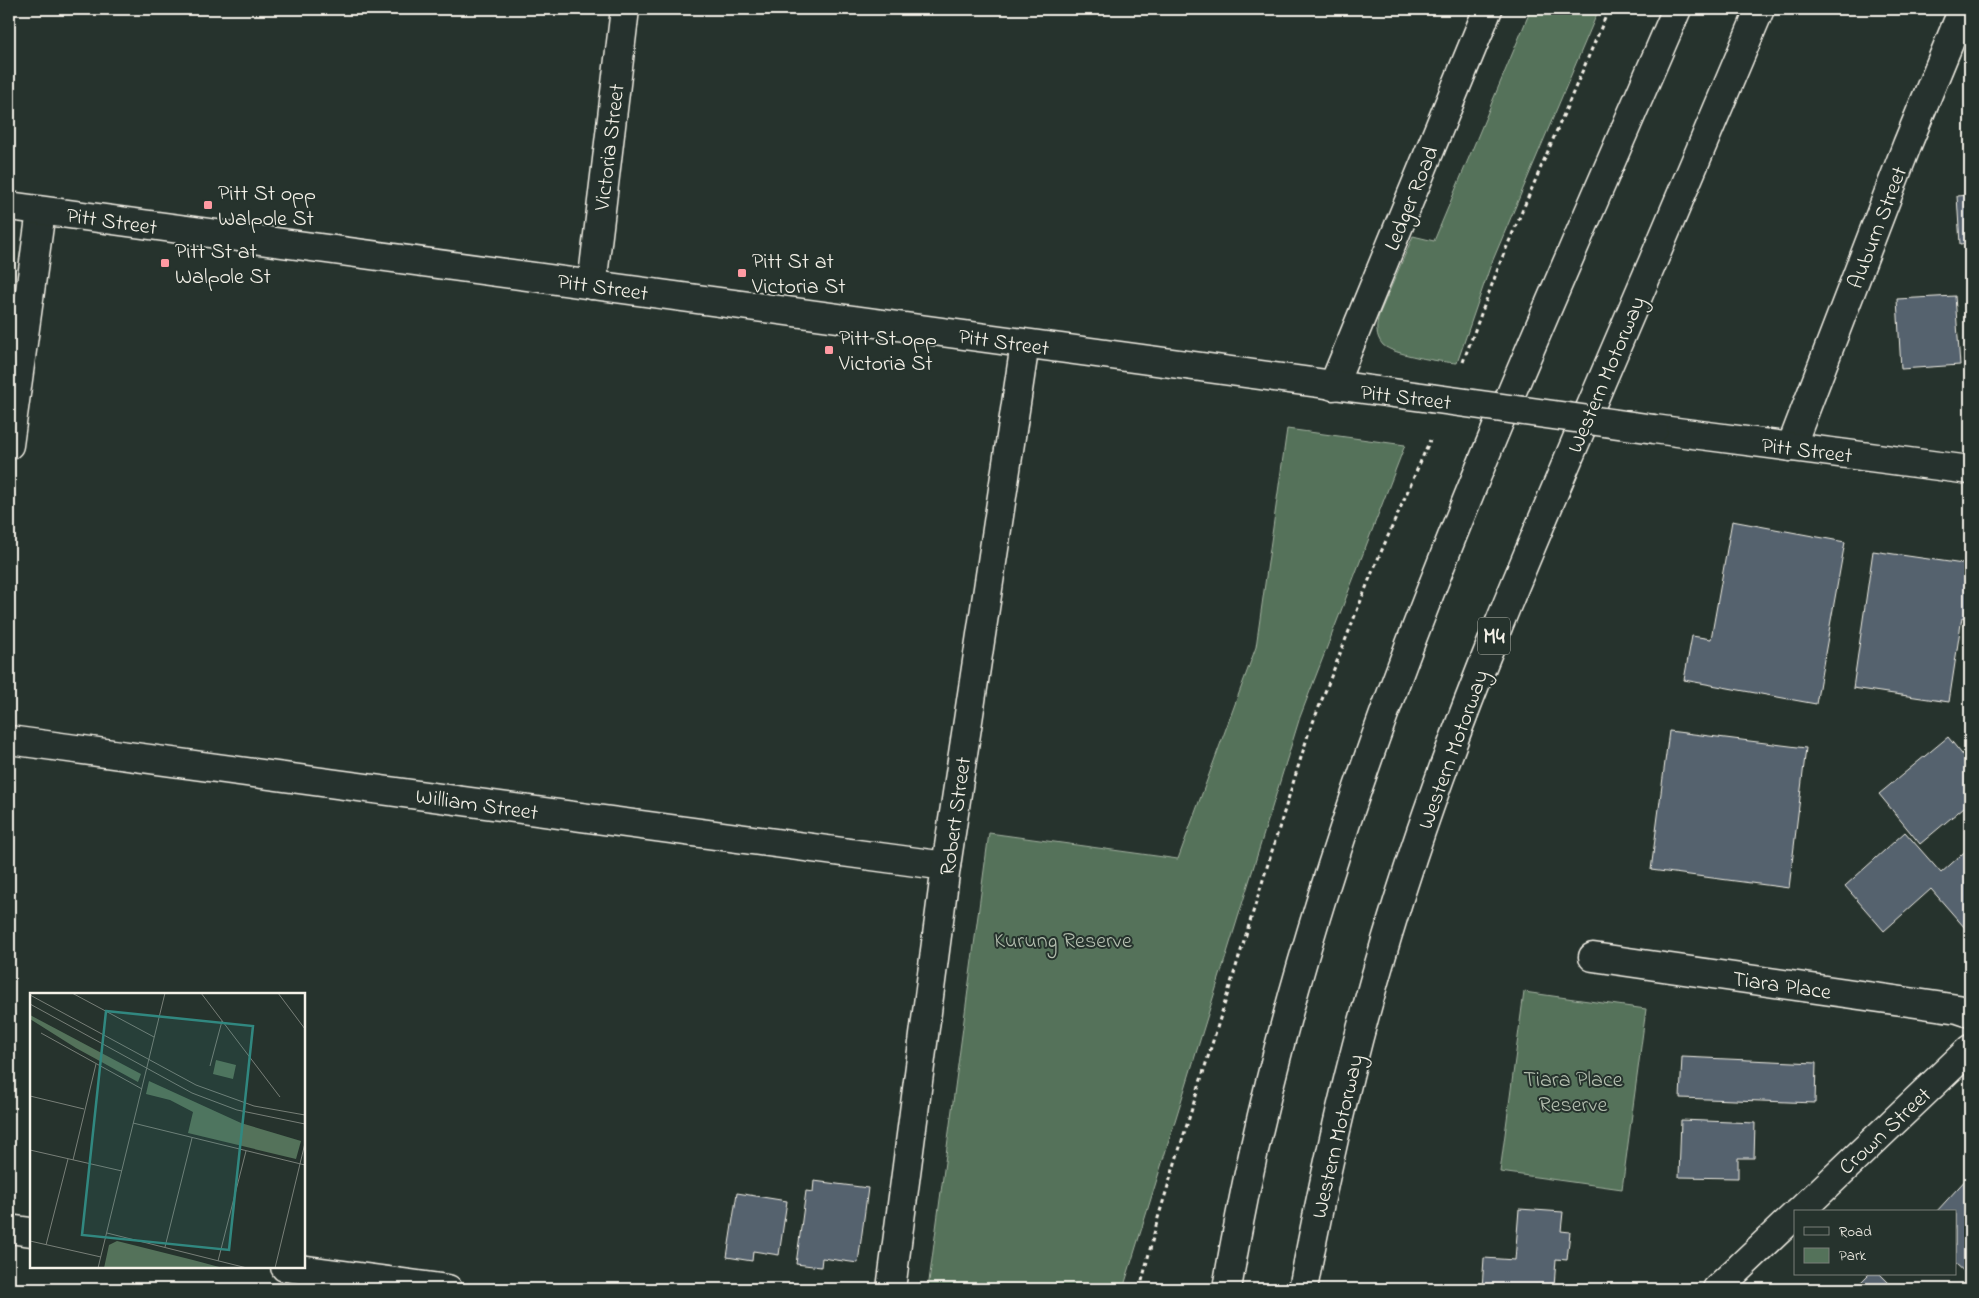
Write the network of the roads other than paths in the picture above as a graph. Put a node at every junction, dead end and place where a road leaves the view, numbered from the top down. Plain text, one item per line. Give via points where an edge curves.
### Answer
1 (624, 9) edge
2 (1488, 9) edge
3 (1677, 9) edge
4 (1760, 9) edge
5 (1963, 9) edge
6 (9, 206) edge
7 (41, 211) junction
8 (592, 285) junction
9 (1025, 344) junction
10 (1332, 386) junction
11 (9, 445) edge
12 (1791, 447) junction
13 (1970, 470) edge
14 (9, 740) edge
15 (946, 866) junction
16 (1593, 958) dead end
17 (1970, 1013) edge
18 (1970, 1049) edge
19 (1800, 1210) edge
20 (1794, 1216) edge
21 (9, 1228) edge
22 (30, 1232) edge
23 (293, 1268) edge
24 (448, 1289) edge
25 (892, 1289) edge
26 (1227, 1289) edge
27 (1303, 1289) edge
28 (1717, 1289) edge

1 - 8 main road, Victoria Street
2 - 10 main road, Ledger Road
3 - 26 main road via 1449,545 1343,826 1300,967 1236,1236
4 - 27 main road, Western Motorway / M4 via 1470,694 1415,848 1346,1082
5 - 12 main road, Auburn Street
6 - 7 main road, Pitt Street
7 - 8 main road, Pitt Street
7 - 11 main road
8 - 9 main road, Pitt Street
9 - 10 main road, Pitt Street
9 - 15 main road, Robert Street
10 - 12 main road, Pitt Street, bridge
12 - 13 main road, Pitt Street
14 - 15 main road, William Street
15 - 25 main road, Robert Street
16 - 17 main road, Tiara Place via 1958,1008
18 - 19 main road, Crown Street
20 - 28 main road
21 - 22 main road
23 - 24 main road

